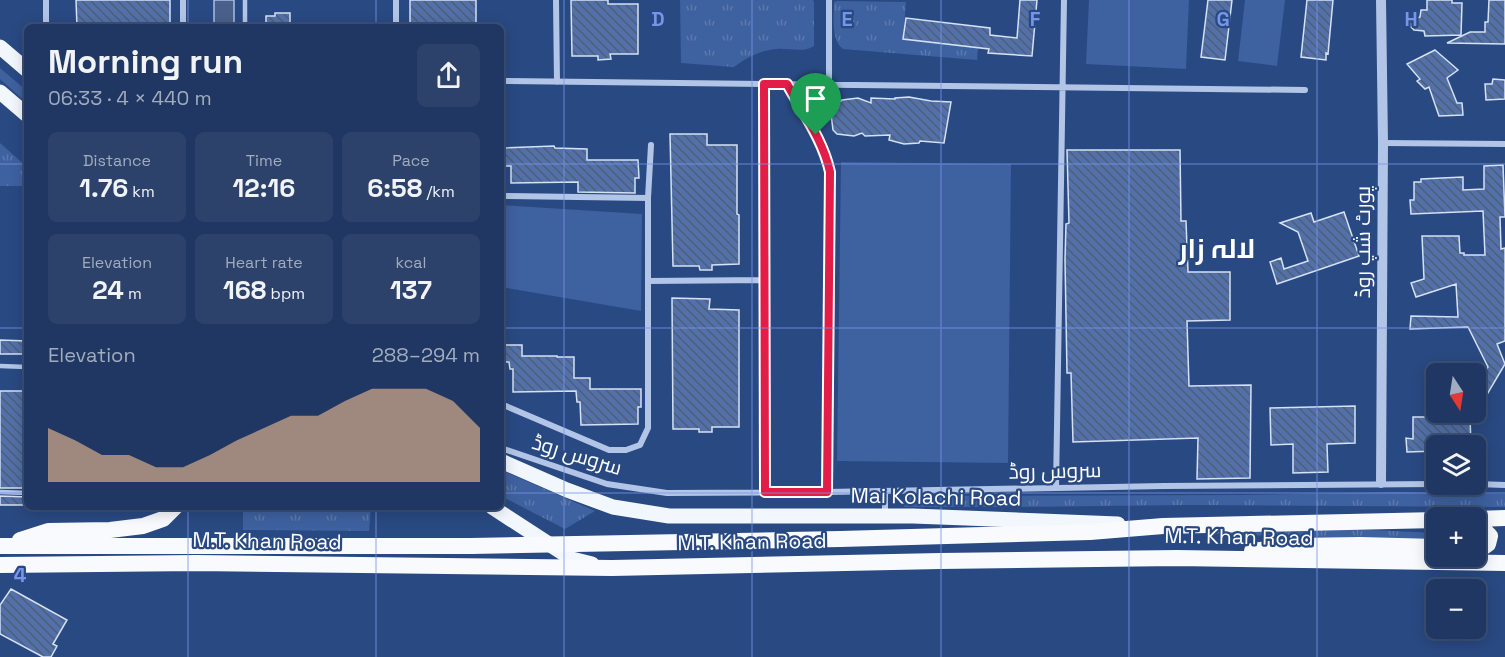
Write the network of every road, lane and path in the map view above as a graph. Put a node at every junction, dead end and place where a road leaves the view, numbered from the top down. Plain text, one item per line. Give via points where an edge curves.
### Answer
1 (46, 0) edge
2 (183, 0) edge
3 (245, 0) edge
4 (396, 0) edge
5 (556, 0) edge
6 (829, 0) edge
7 (1064, 0) edge
8 (1381, 0) edge
9 (46, 24) edge
10 (183, 24) edge
11 (245, 24) edge
12 (396, 24) edge
13 (0, 47) edge
14 (24, 67) edge
15 (504, 81) edge
16 (557, 82) junction
17 (764, 84) junction
18 (787, 84) junction
19 (829, 85) junction
20 (1063, 87) junction
21 (1305, 90) dead end
22 (0, 92) edge
23 (24, 113) edge
24 (1383, 143) junction
25 (1505, 144) edge
26 (651, 145) dead end
27 (504, 196) edge
28 (648, 198) junction
29 (764, 280) junction
30 (648, 281) junction
31 (0, 366) edge
32 (24, 367) edge
33 (504, 405) edge
34 (504, 449) edge
35 (504, 461) edge
36 (1381, 483) junction
37 (1426, 484) edge
38 (1486, 484) edge
39 (1505, 485) edge
40 (1056, 488) junction
41 (885, 491) junction
42 (0, 492) edge
43 (765, 492) junction
44 (827, 492) junction
45 (24, 493) edge
46 (172, 510) edge
47 (497, 510) edge
48 (885, 516) junction
49 (1505, 518) edge
50 (1486, 519) edge
51 (1426, 520) edge
52 (1375, 522) junction
53 (1163, 526) junction
54 (1426, 526) edge
55 (1486, 532) edge
56 (1486, 545) edge
57 (2, 546) edge
58 (1426, 547) edge
59 (196, 554) junction
60 (1195, 559) junction
61 (1505, 563) edge
62 (0, 565) edge
63 (612, 568) junction

1 - 9 street
2 - 10 street
3 - 11 lane
4 - 12 street
5 - 16 street
6 - 19 street
7 - 20 street
8 - 24 street, پورٹ شپ روڈ
13 - 14 main road
15 - 16 street
16 - 17 street
17 - 18 street
17 - 29 street
18 - 19 street
18 - 44 street via 816,135 830,172
19 - 20 street
20 - 21 street
20 - 40 street
22 - 23 main road
24 - 25 street
24 - 36 street, پورٹ شپ روڈ
26 - 28 street
27 - 28 street
28 - 30 street
29 - 30 street
29 - 43 street
30 - 33 street via 648,428 640,445 609,450
31 - 32 lane
34 - 43 street, سروس روڈ via 607,484 667,493
35 - 48 main road, Mai Kolachi Road via 613,507 669,516
36 - 37 street, سروس روڈ
36 - 40 street, سروس روڈ
38 - 39 street
40 - 41 street, سروس روڈ
41 - 44 street, سروس روڈ
41 - 48 street
42 - 45 lane
43 - 44 street, سروس روڈ
46 - 57 highway via 162,519 143,526 48,531
47 - 63 main road via 572,559
48 - 53 main road, Mai Kolachi Road
49 - 50 highway
51 - 52 highway, M.T. Khan Road
52 - 53 highway, M.T. Khan Road
52 - 54 highway
53 - 59 highway, M.T. Khan Road, bridge via 1090,532
55 - 56 highway via 1490,536
57 - 59 highway, M.T. Khan Road
58 - 60 highway via 1295,546
59 - 62 highway, M.T. Khan Road
59 - 63 highway, M.T. Khan Road via 291,564
60 - 61 highway, M.T. Khan Road
60 - 63 highway, M.T. Khan Road

